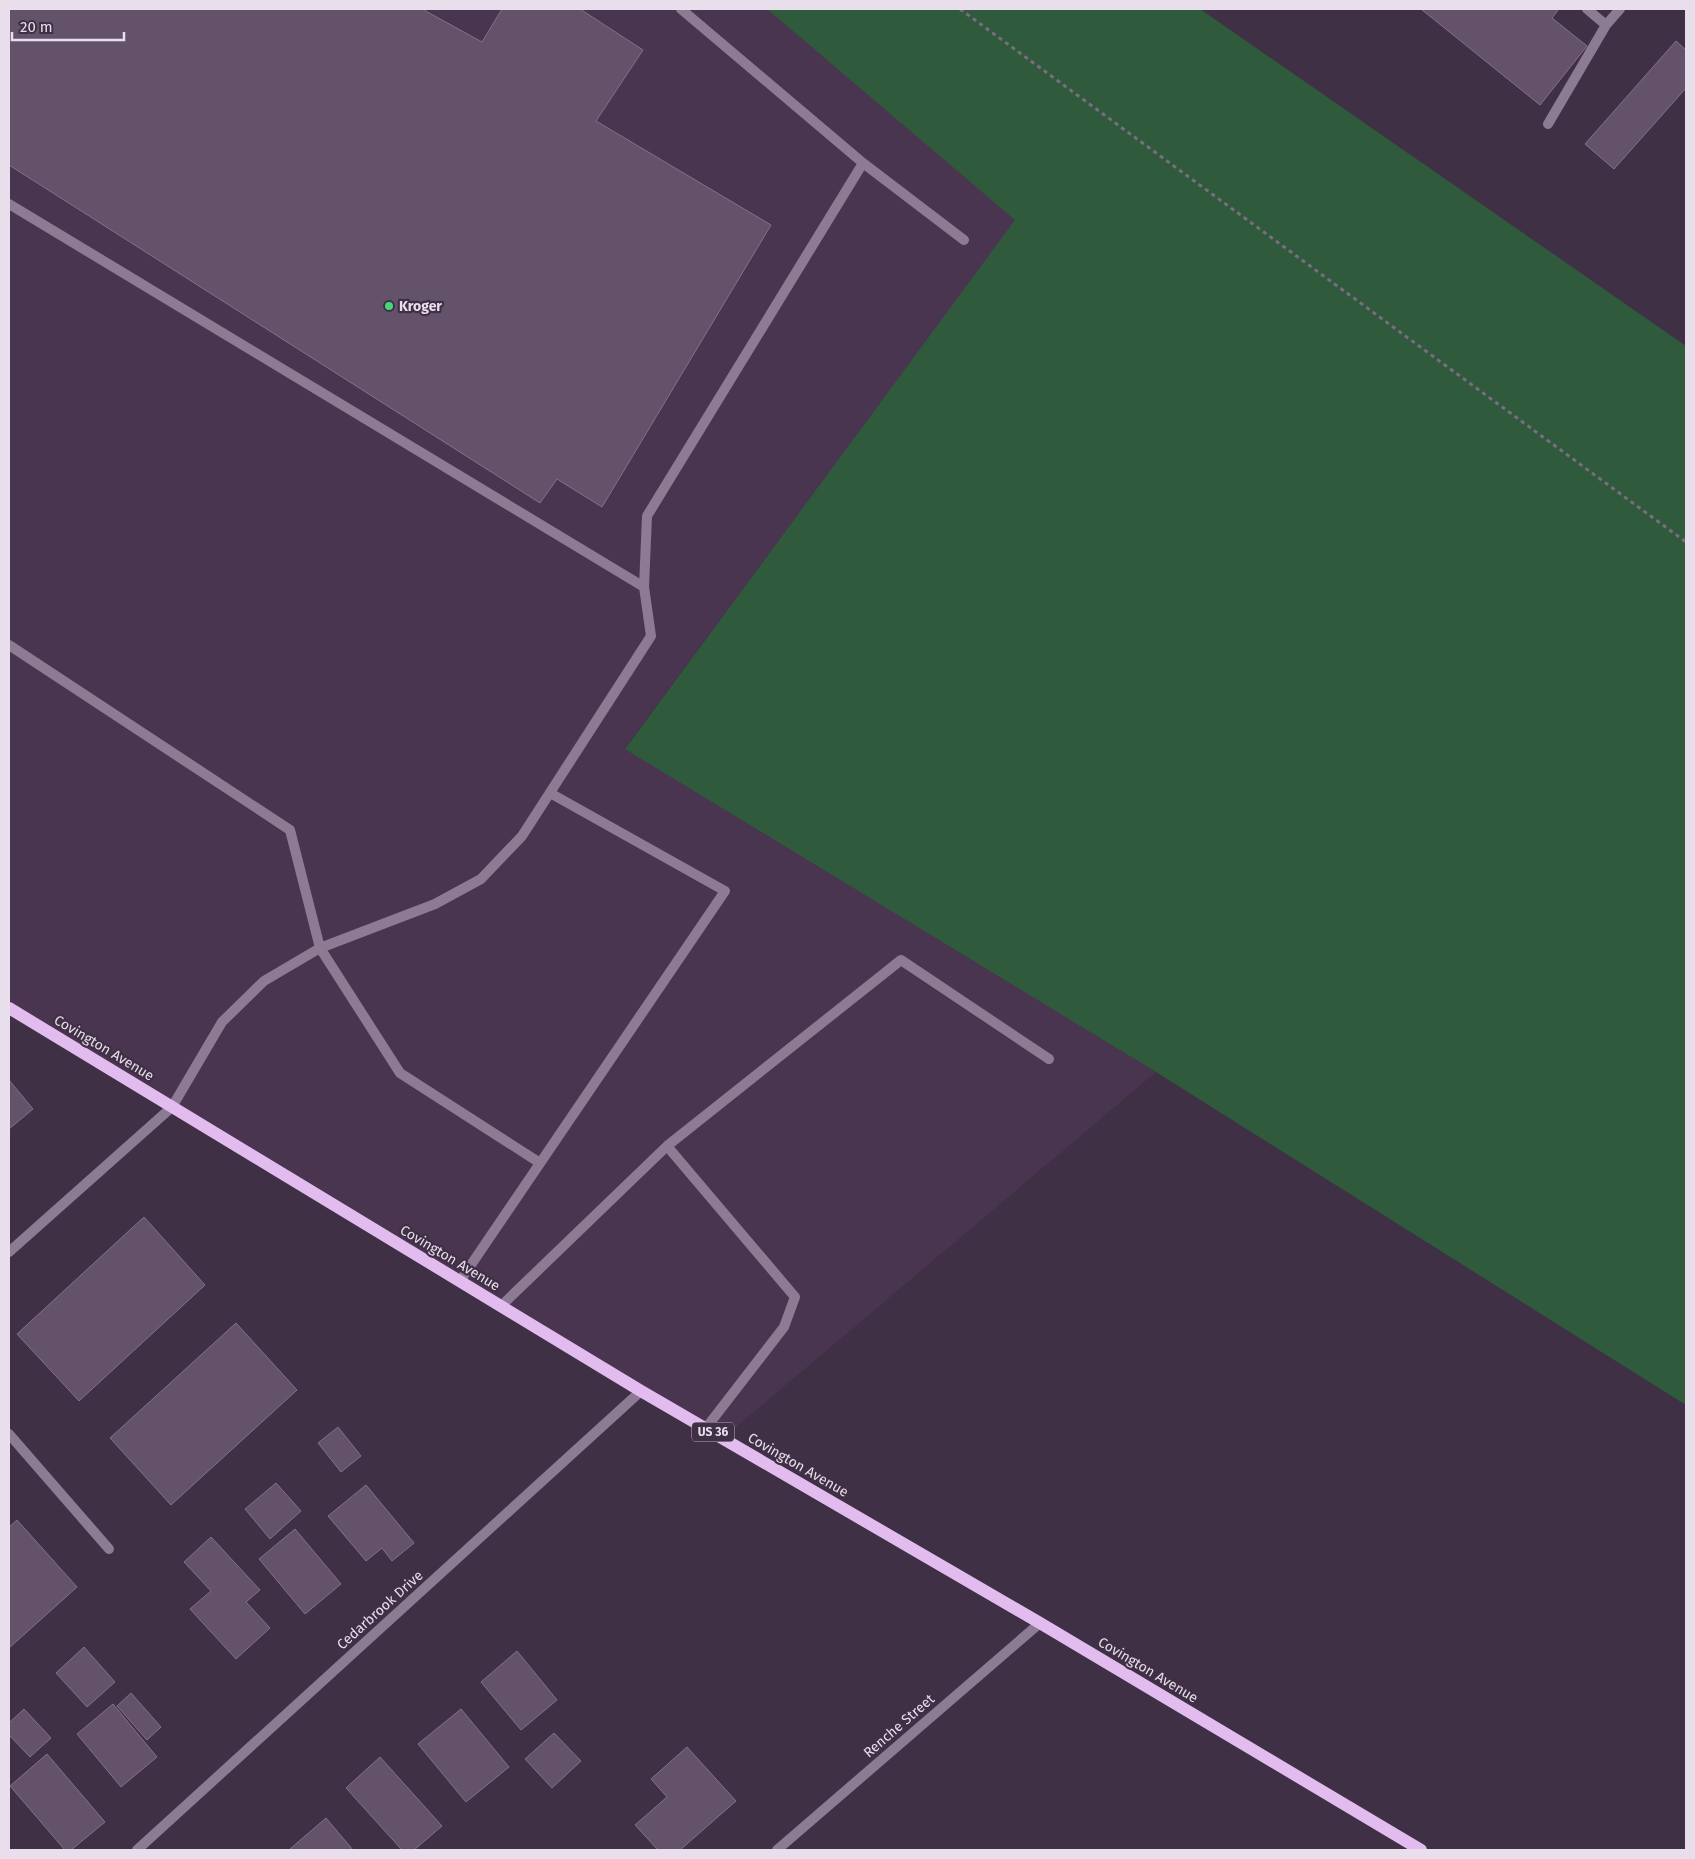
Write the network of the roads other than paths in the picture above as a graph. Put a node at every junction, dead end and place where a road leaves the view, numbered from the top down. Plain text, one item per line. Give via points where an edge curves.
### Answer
1 (681, 9) edge
2 (1587, 9) edge
3 (1620, 9) edge
4 (1606, 25) junction
5 (1548, 124) dead end
6 (863, 163) junction
7 (9, 204) edge
8 (964, 240) dead end
9 (644, 587) junction
10 (9, 645) edge
11 (550, 793) junction
12 (320, 948) junction
13 (9, 1008) edge
14 (1048, 1059) dead end
15 (172, 1107) junction
16 (666, 1146) junction
17 (540, 1163) junction
18 (9, 1252) edge
19 (460, 1281) junction
20 (501, 1306) junction
21 (641, 1391) junction
22 (706, 1428) junction
23 (9, 1434) edge
24 (109, 1549) dead end
25 (1040, 1623) junction
26 (137, 1850) edge
27 (777, 1850) edge
28 (1421, 1850) edge

1 - 6 street
2 - 4 street
3 - 4 street
4 - 5 street
6 - 8 street
6 - 9 street via 647,516
7 - 9 street
9 - 11 street via 651,636
10 - 12 street via 290,830
11 - 12 street via 522,836 481,879 435,904
11 - 17 street via 725,890
12 - 15 street via 264,981 222,1022
12 - 17 street via 400,1073
13 - 15 main road, Covington Avenue / US 36
14 - 16 street via 901,960
15 - 18 street
15 - 19 main road, Covington Avenue / US 36
16 - 20 street
16 - 22 street via 794,1297 784,1327
17 - 19 street
19 - 20 main road, Covington Avenue / US 36
20 - 21 main road, Covington Avenue / US 36
21 - 22 main road, Covington Avenue / US 36
21 - 26 street, Cedarbrook Drive
22 - 25 main road, Covington Avenue / US 36
23 - 24 street
25 - 27 street, Renche Street
25 - 28 main road, Covington Avenue / US 36

